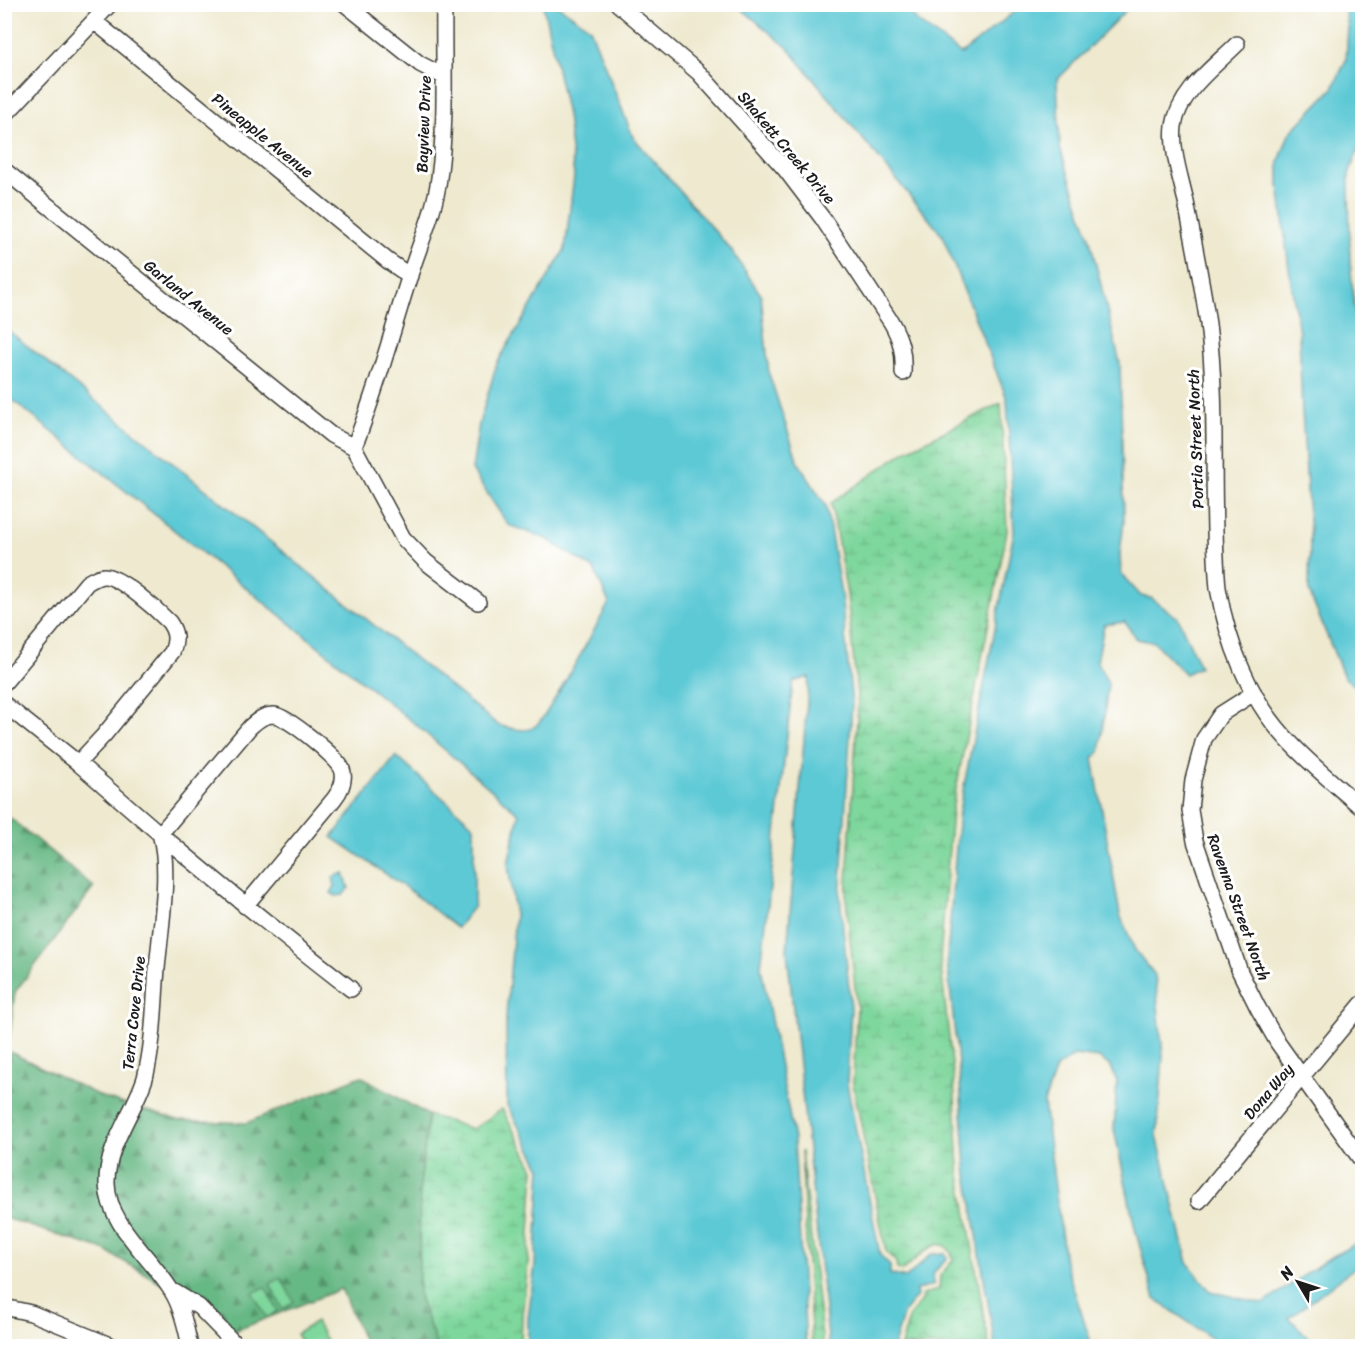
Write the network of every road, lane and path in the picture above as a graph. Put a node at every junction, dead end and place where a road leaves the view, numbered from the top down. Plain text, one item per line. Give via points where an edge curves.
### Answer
1 (110, 4) edge
2 (345, 4) edge
3 (444, 4) edge
4 (618, 4) edge
5 (94, 21) junction
6 (1237, 44) dead end
7 (443, 76) junction
8 (4, 116) edge
9 (4, 170) edge
10 (410, 276) junction
11 (903, 373) dead end
12 (354, 447) junction
13 (478, 602) dead end
14 (4, 683) edge
15 (1254, 693) junction
16 (4, 704) edge
17 (78, 763) junction
18 (1362, 808) edge
19 (160, 834) junction
20 (245, 906) junction
21 (351, 989) dead end
22 (1362, 1004) edge
23 (1302, 1078) junction
24 (1362, 1161) edge
25 (1199, 1200) dead end
26 (170, 1290) junction
27 (4, 1307) edge
28 (216, 1325) junction
29 (112, 1347) edge
30 (190, 1347) edge
31 (221, 1347) edge
32 (237, 1347) edge

1 - 5 street
2 - 7 street via 420,64
3 - 7 street, Bayview Drive
4 - 11 street, Shakett Creek Drive via 699,73 803,191 891,321 901,342
5 - 8 street
5 - 10 street, Pineapple Avenue
6 - 15 street, Portia Street North via 1182,101 1174,138 1208,326 1218,588 1230,637
7 - 10 street, Bayview Drive via 439,180
9 - 12 street, Garland Avenue via 331,435
10 - 12 street
12 - 13 street via 403,538 426,562
14 - 17 street via 87,583 103,576 115,578 165,618 175,631 172,652
15 - 18 street, Portia Street North via 1285,737
15 - 23 street, Ravenna Street North via 1221,714 1204,739 1193,780 1192,827 1240,972 1278,1044
16 - 17 street
17 - 19 street
19 - 20 street
19 - 20 street via 260,718 271,715 287,720 334,759 343,775 338,794
19 - 26 street, Terra Cove Drive via 164,882 149,1062 140,1093 110,1158 107,1183 115,1215
20 - 21 street
22 - 23 street, Dona Way
23 - 24 street, Ravenna Street North
23 - 25 street, Dona Way
26 - 28 street via 199,1307
26 - 30 street, Terra Cove Drive via 183,1316
27 - 29 street via 31,1313
28 - 31 street
28 - 32 street

